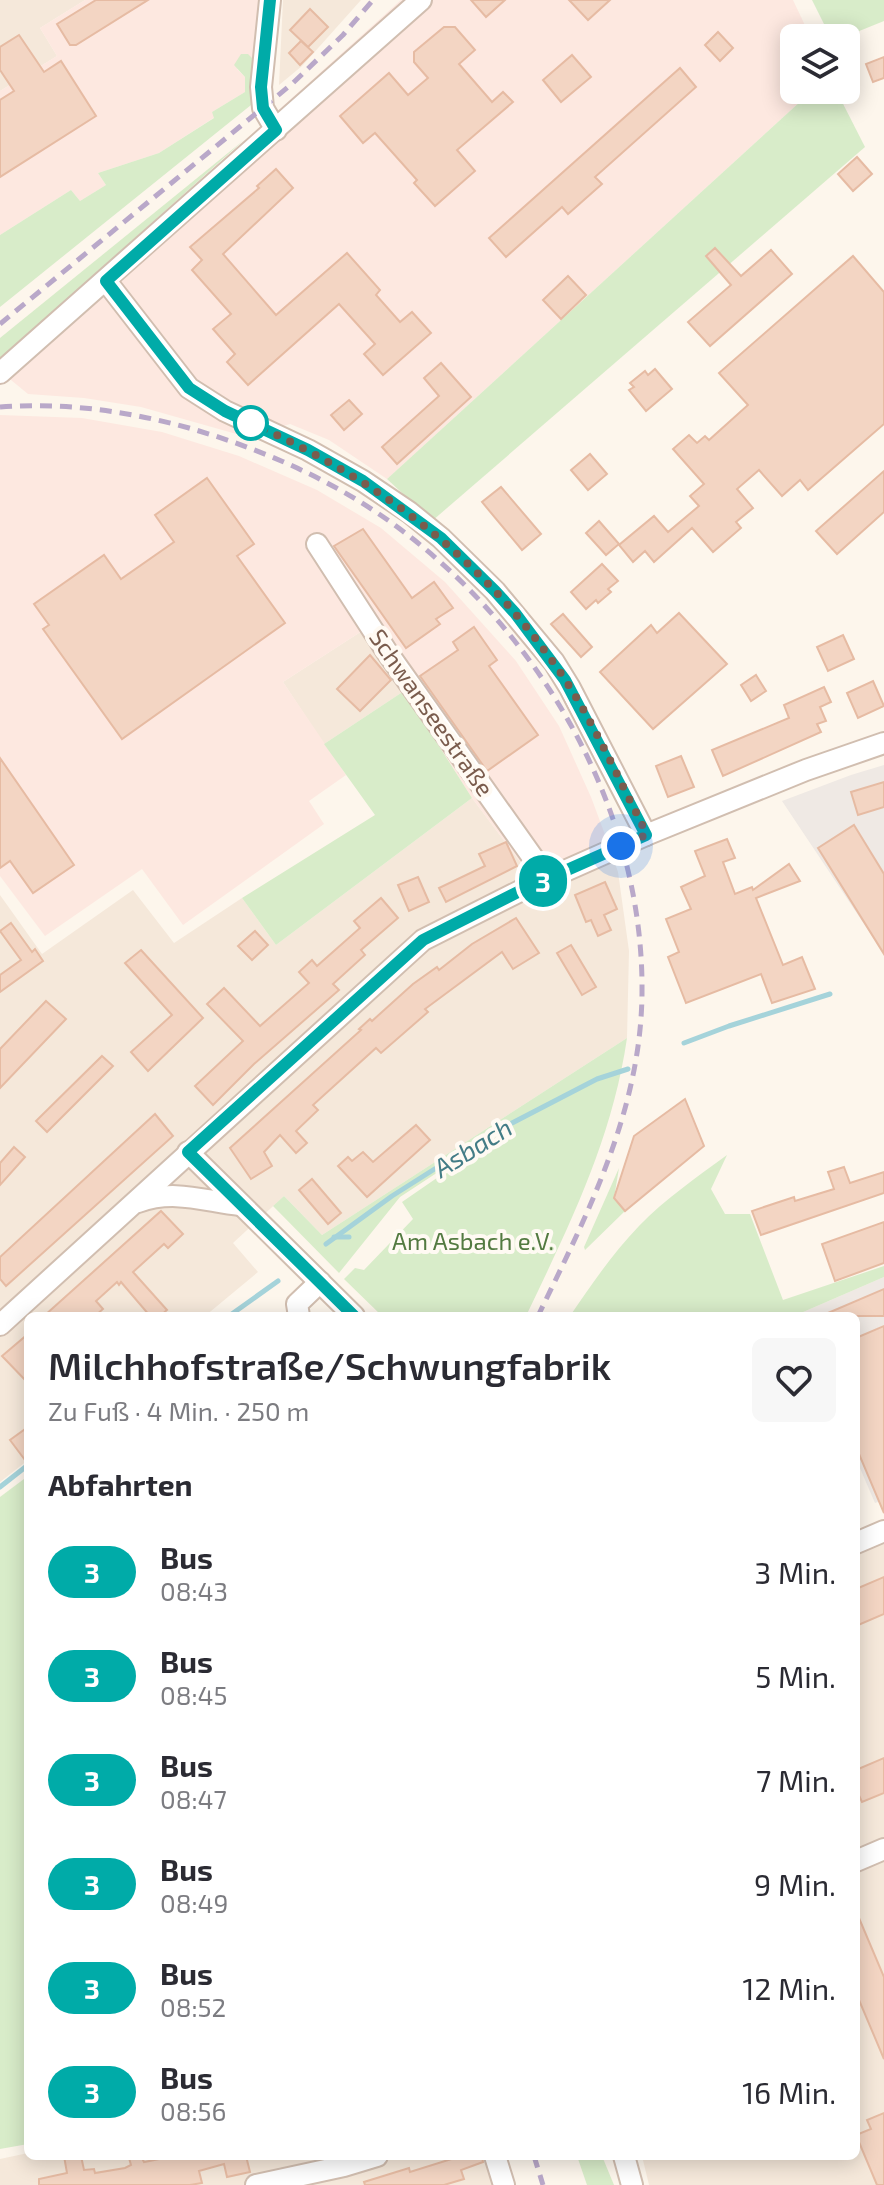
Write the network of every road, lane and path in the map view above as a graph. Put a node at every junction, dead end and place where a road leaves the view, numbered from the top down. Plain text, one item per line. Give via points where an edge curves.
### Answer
1 (270, 0) edge
2 (421, 0) edge
3 (276, 130) junction
4 (106, 281) junction
5 (0, 373) edge
6 (317, 544) dead end
7 (884, 743) edge
8 (646, 835) junction
9 (548, 879) junction
10 (188, 1152) junction
11 (133, 1204) junction
12 (240, 1205) junction
13 (320, 1282) junction
14 (298, 1312) edge
15 (350, 1312) edge
16 (0, 1325) edge
17 (884, 1531) edge
18 (860, 1541) edge
19 (884, 1849) edge
20 (860, 1859) edge
21 (371, 2160) edge
22 (496, 2160) edge
23 (625, 2160) edge
24 (346, 2176) edge
25 (256, 2185) edge
26 (504, 2185) edge
27 (632, 2185) edge

1 - 3 street via 261,87 263,108
2 - 3 street
3 - 4 street
4 - 5 street
4 - 8 street via 189,388 363,481 441,538 495,591 565,680
6 - 9 street, Schwanseestraße
7 - 8 street
8 - 9 street
9 - 10 street via 423,940
10 - 11 street
10 - 12 street
11 - 12 street via 181,1195
11 - 16 street
12 - 13 street
13 - 14 street via 297,1304
13 - 15 street
17 - 18 street
19 - 20 street
21 - 24 street
22 - 26 street
23 - 27 street
24 - 25 street

